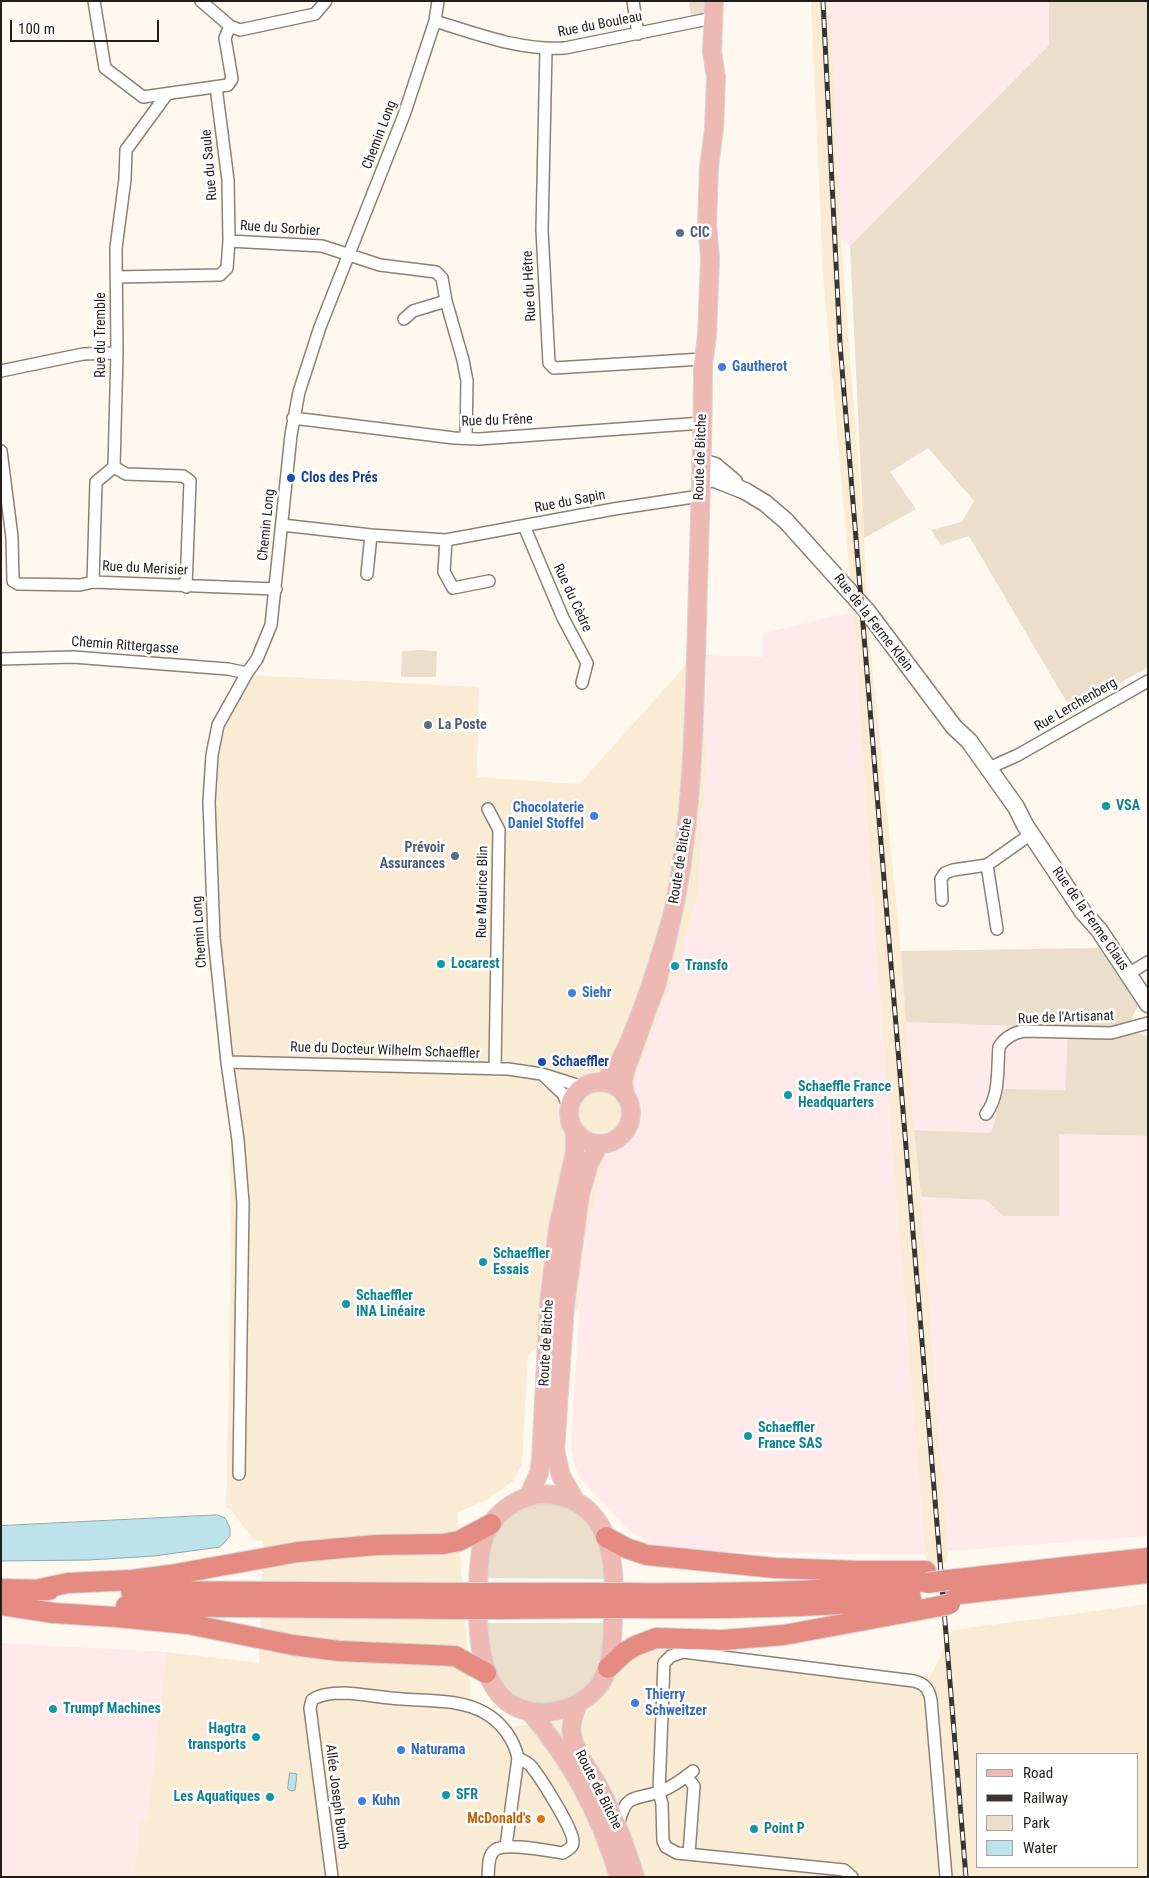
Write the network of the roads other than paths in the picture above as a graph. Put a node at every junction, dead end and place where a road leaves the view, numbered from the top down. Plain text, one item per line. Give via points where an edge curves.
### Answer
1 (94, 1) edge
2 (201, 1) edge
3 (326, 1) edge
4 (438, 1) edge
5 (634, 1) edge
6 (714, 10) edge
7 (435, 21) junction
8 (230, 26) junction
9 (638, 34) junction
10 (546, 50) junction
11 (216, 87) junction
12 (167, 94) junction
13 (229, 241) junction
14 (349, 254) junction
15 (116, 277) junction
16 (446, 301) junction
17 (404, 320) dead end
18 (117, 353) junction
19 (703, 360) junction
20 (1, 371) edge
21 (293, 418) junction
22 (702, 423) junction
23 (466, 438) junction
24 (1, 451) edge
25 (114, 467) junction
26 (701, 470) junction
27 (700, 496) junction
28 (282, 524) junction
29 (524, 526) junction
30 (370, 535) junction
31 (446, 540) junction
32 (368, 574) dead end
33 (489, 581) dead end
34 (93, 582) junction
35 (186, 587) junction
36 (276, 589) junction
37 (1, 659) edge
38 (247, 673) junction
39 (1148, 681) edge
40 (582, 682) dead end
41 (992, 772) junction
42 (488, 809) dead end
43 (1031, 834) junction
44 (987, 866) junction
45 (942, 900) dead end
46 (673, 913) junction
47 (997, 929) dead end
48 (1148, 962) edge
49 (1128, 974) junction
50 (1148, 1004) edge
51 (1148, 1022) edge
52 (227, 1062) junction
53 (495, 1069) junction
54 (542, 1074) junction
55 (594, 1084) junction
56 (625, 1095) junction
57 (569, 1107) junction
58 (986, 1114) dead end
59 (575, 1132) junction
60 (599, 1144) junction
61 (239, 1474) dead end
62 (529, 1495) junction
63 (575, 1500) junction
64 (491, 1524) junction
65 (606, 1537) junction
66 (1148, 1558) edge
67 (1148, 1573) edge
68 (954, 1587) junction
69 (1, 1589) edge
70 (36, 1590) junction
71 (928, 1590) junction
72 (455, 1601) junction
73 (1, 1605) edge
74 (608, 1668) junction
75 (486, 1673) junction
76 (579, 1703) junction
77 (530, 1712) junction
78 (518, 1758) junction
79 (659, 1792) junction
80 (618, 1826) junction
81 (506, 1846) junction
82 (689, 1854) junction
83 (332, 1877) edge
84 (488, 1877) edge
85 (619, 1877) edge
86 (635, 1877) edge
87 (852, 1877) edge
88 (946, 1877) edge

1 - 12 street via 105,68 143,97
2 - 8 street
3 - 8 street via 316,14 240,30
4 - 7 street, Chemin Long
5 - 9 street
6 - 9 street, Rue du Bouleau
6 - 19 main road, Route de Bitche via 712,52 716,77 707,224 710,258 707,337
7 - 10 street, Rue du Bouleau
7 - 14 street, Chemin Long via 404,115
8 - 11 street via 225,38 232,79 228,85
9 - 10 street, Rue du Bouleau
10 - 19 street, Rue du Hêtre via 542,230 549,363 554,368
11 - 12 street
11 - 13 street, Rue du Saule via 228,180
12 - 15 street, Rue du Tremble via 126,150
13 - 14 street, Rue du Sorbier via 322,246
13 - 15 street, Rue du Sorbier via 227,268 220,275
14 - 16 street, Rue du Sorbier via 380,265 436,272 442,278
14 - 21 street, Chemin Long via 320,327
15 - 18 street, Rue du Tremble
16 - 17 street via 413,311
16 - 23 street via 467,381
18 - 20 street via 83,354
18 - 25 street, Rue du Tremble
19 - 22 main road, Route de Bitche
21 - 23 street, Rue du Frêne
21 - 28 street, Chemin Long
22 - 23 street, Rue du Frêne
22 - 26 main road, Route de Bitche
24 - 34 street, Rue du Merisier via 12,537 13,581 18,584 71,585
25 - 34 street via 96,482
25 - 35 street via 126,474 183,476 190,481
26 - 27 main road, Route de Bitche
26 - 41 street, Rue de la Ferme Klein via 721,470 786,521 876,623
27 - 29 street, Rue du Sapin
27 - 46 main road, Route de Bitche via 689,812
28 - 30 street, Rue du Sapin
28 - 36 street, Chemin Long
29 - 31 street, Rue du Sapin
29 - 40 street, Rue du Cèdre via 563,618 587,663
30 - 31 street, Rue du Sapin
30 - 32 street
31 - 33 street via 444,572 453,588
34 - 35 street, Rue du Merisier
35 - 36 street, Rue du Merisier
36 - 38 street, Chemin Long via 269,631
37 - 38 street, Chemin Rittergasse via 73,657
38 - 52 street, Chemin Long via 218,725 209,783 214,937
39 - 41 street, Rue Lerchenberg
41 - 43 street, Rue de la Ferme Claus
42 - 53 street, Rue Maurice Blin via 499,830
43 - 44 street
43 - 49 street, Rue de la Ferme Claus
44 - 45 street via 945,873 941,879
44 - 47 street
46 - 55 main road, Route de Bitche via 650,987 619,1062 610,1076
46 - 56 main road, Route de Bitche via 657,983 624,1073
48 - 49 street
49 - 50 street, Rue de la Ferme Claus
51 - 58 street, Rue de l'Artisanat via 1111,1033 1024,1032 1011,1035 999,1047 996,1091
52 - 53 street, Rue du Docteur Wilhelm Schaeffler
52 - 61 street, Chemin Long via 243,1203
53 - 54 street, Rue du Docteur Wilhelm Schaeffler
54 - 55 street, Rue du Docteur Wilhelm Schaeffler via 572,1084
54 - 57 street via 563,1094
55 - 56 main road via 615,1086
55 - 57 main road via 574,1096
56 - 60 main road via 631,1112 627,1128 618,1139
57 - 59 main road via 569,1120
59 - 60 main road via 585,1141
59 - 62 main road, Route de Bitche via 575,1152 558,1228 551,1284 539,1473
60 - 63 main road, Route de Bitche via 589,1163 580,1195 565,1305 555,1450 561,1476
62 - 63 main road via 556,1494
62 - 64 main road via 514,1502
63 - 65 main road via 600,1523
64 - 70 highway via 459,1541 443,1544 376,1545 298,1552 170,1575 68,1583
64 - 75 main road via 481,1550 478,1602 480,1648
65 - 71 highway via 647,1555 775,1568 858,1571
65 - 74 main road via 613,1564 614,1603
66 - 68 highway
67 - 68 highway
68 - 71 highway, bridge
69 - 70 highway
70 - 72 highway
71 - 72 highway, bridge via 809,1591 590,1601
71 - 74 highway via 784,1635 722,1640 656,1638 625,1652
72 - 73 highway
73 - 75 highway via 54,1613 188,1624 293,1645 343,1651 455,1656
74 - 76 main road via 596,1689
75 - 77 main road via 504,1698
76 - 77 main road via 550,1712
76 - 80 main road, Route de Bitche via 573,1715 572,1737
77 - 85 main road, Route de Bitche via 559,1750 587,1796
78 - 81 street
78 - 81 street via 532,1768 552,1796 572,1834 573,1844 563,1853
78 - 83 street, Allée Joseph Bumb via 516,1746 506,1731 484,1712 470,1707 344,1693 318,1696 312,1700 311,1721
79 - 80 street via 637,1796 627,1802
79 - 82 street via 663,1841 677,1853
79 - 82 street via 689,1774 694,1786
79 - 88 street via 664,1663 671,1656 682,1652 920,1682 928,1689 932,1700
80 - 86 main road, Route de Bitche
81 - 84 street via 494,1850
82 - 87 street via 844,1870

